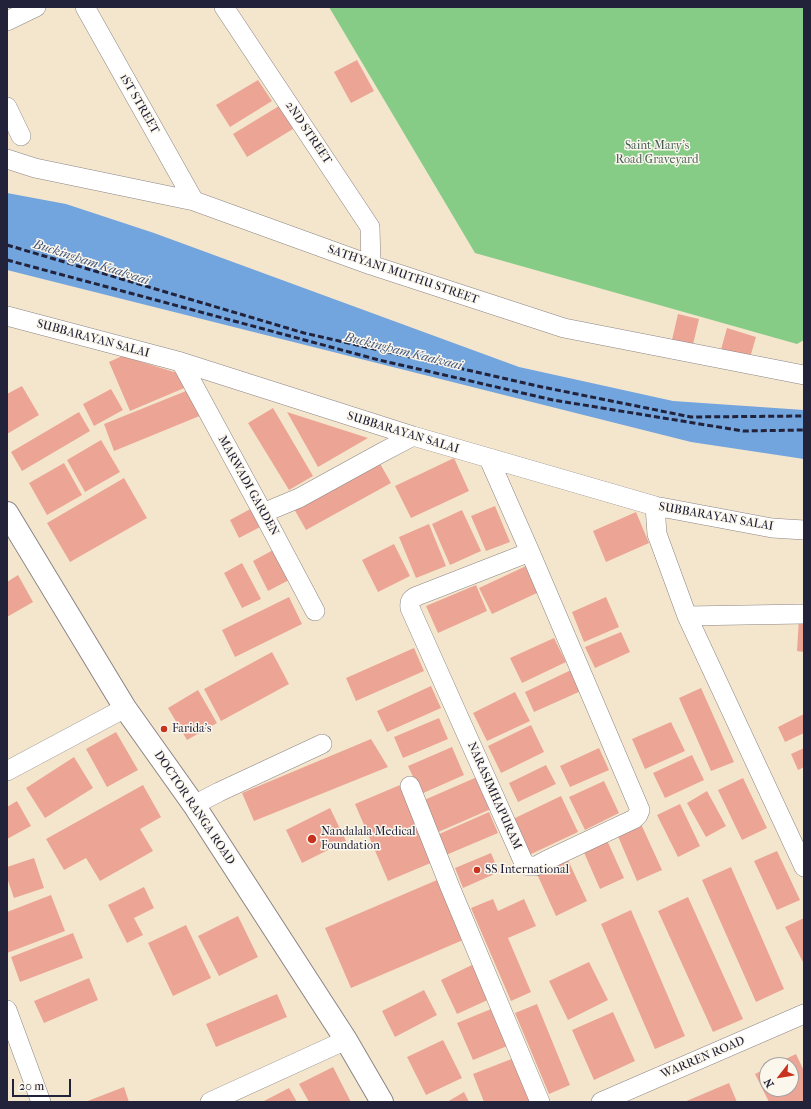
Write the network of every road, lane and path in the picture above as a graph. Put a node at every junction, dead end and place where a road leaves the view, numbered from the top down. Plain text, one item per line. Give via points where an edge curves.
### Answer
1 (36, 7) edge
2 (85, 7) edge
3 (224, 7) edge
4 (7, 21) edge
5 (7, 107) edge
6 (21, 136) dead end
7 (7, 159) edge
8 (194, 201) junction
9 (371, 265) junction
10 (7, 316) edge
11 (181, 362) junction
12 (804, 375) edge
13 (414, 436) junction
14 (489, 459) junction
15 (655, 506) junction
16 (7, 512) edge
17 (263, 513) junction
18 (804, 530) edge
19 (530, 552) junction
20 (315, 611) dead end
21 (804, 614) edge
22 (687, 616) junction
23 (125, 708) junction
24 (322, 744) dead end
25 (7, 771) edge
26 (410, 786) dead end
27 (194, 805) junction
28 (802, 859) edge
29 (7, 1010) edge
30 (804, 1014) edge
31 (346, 1040) junction
32 (41, 1102) edge
33 (210, 1102) edge
34 (382, 1102) edge
35 (540, 1102) edge
36 (601, 1102) edge

1 - 4 street
2 - 8 street, 1ST STREET
3 - 9 street, 2ND STREET via 370,227
5 - 6 street
7 - 8 street, SATHYANI MUTHU STREET via 35,168
8 - 9 street, SATHYANI MUTHU STREET
9 - 12 street, SATHYANI MUTHU STREET via 564,328
10 - 11 street, SUBBARAYAN SALAI
11 - 13 street, SUBBARAYAN SALAI
11 - 17 street, MARWADI GARDEN
13 - 14 street, SUBBARAYAN SALAI
13 - 17 street via 299,498
14 - 15 street, SUBBARAYAN SALAI
14 - 19 street, NARASIMHAPURAM
15 - 18 street, SUBBARAYAN SALAI via 772,528
15 - 22 street via 657,534
16 - 23 main road, DOCTOR RANGA ROAD
17 - 20 street, MARWADI GARDEN
19 - 19 street, NARASIMHAPURAM via 640,810 634,819 536,866 528,866 523,862 410,608 411,599 417,596
21 - 22 street
22 - 28 street
23 - 25 street
23 - 27 main road, DOCTOR RANGA ROAD
24 - 27 street
26 - 35 street
27 - 31 main road, DOCTOR RANGA ROAD
29 - 32 street
30 - 36 street, WARREN ROAD
31 - 33 street
31 - 34 main road, DOCTOR RANGA ROAD

